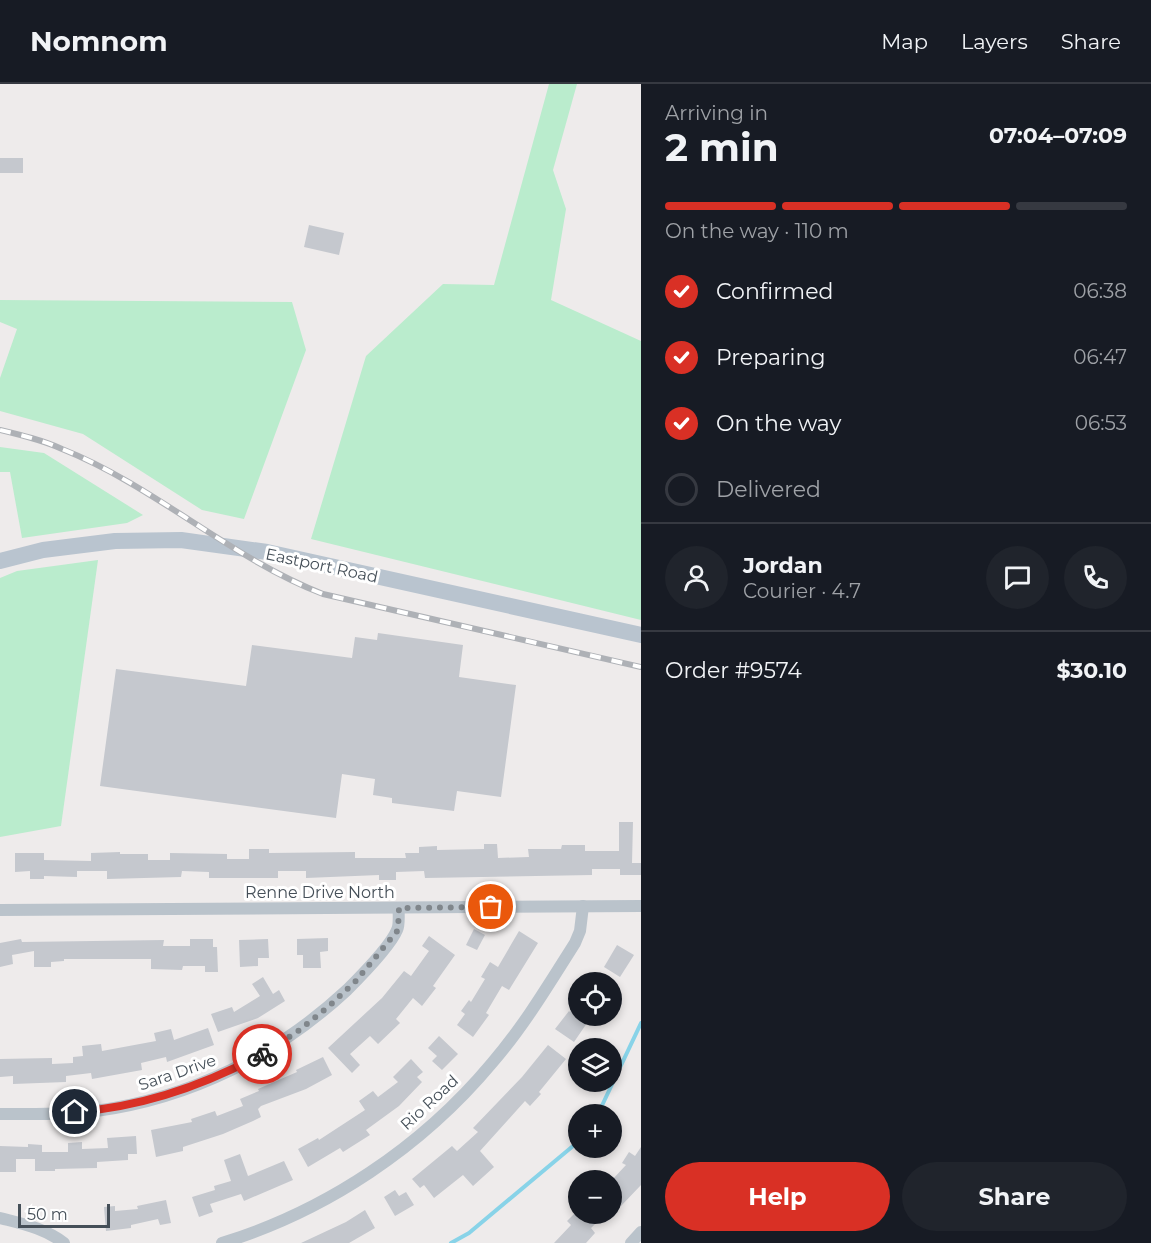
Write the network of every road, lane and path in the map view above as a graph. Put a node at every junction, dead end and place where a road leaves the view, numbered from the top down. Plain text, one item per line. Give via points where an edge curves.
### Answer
1 (0, 561) edge
2 (641, 635) edge
3 (583, 906) junction
4 (641, 906) edge
5 (399, 908) junction
6 (0, 910) edge
7 (0, 1114) edge
8 (0, 1218) edge
9 (641, 1232) edge
10 (64, 1243) edge
11 (222, 1243) edge
12 (631, 1243) edge

1 - 2 street, Eastport Road via 79,545 181,540 267,552
3 - 4 street, Renne Drive North
3 - 5 street, Renne Drive North
3 - 11 street, Rio Road via 575,943 534,1009 492,1063 436,1121 372,1171 316,1204
5 - 6 street, Renne Drive North
5 - 7 street, Sara Drive via 398,930 355,982 297,1032 231,1071 197,1086 128,1105 56,1114
8 - 10 street via 39,1228
9 - 12 street

